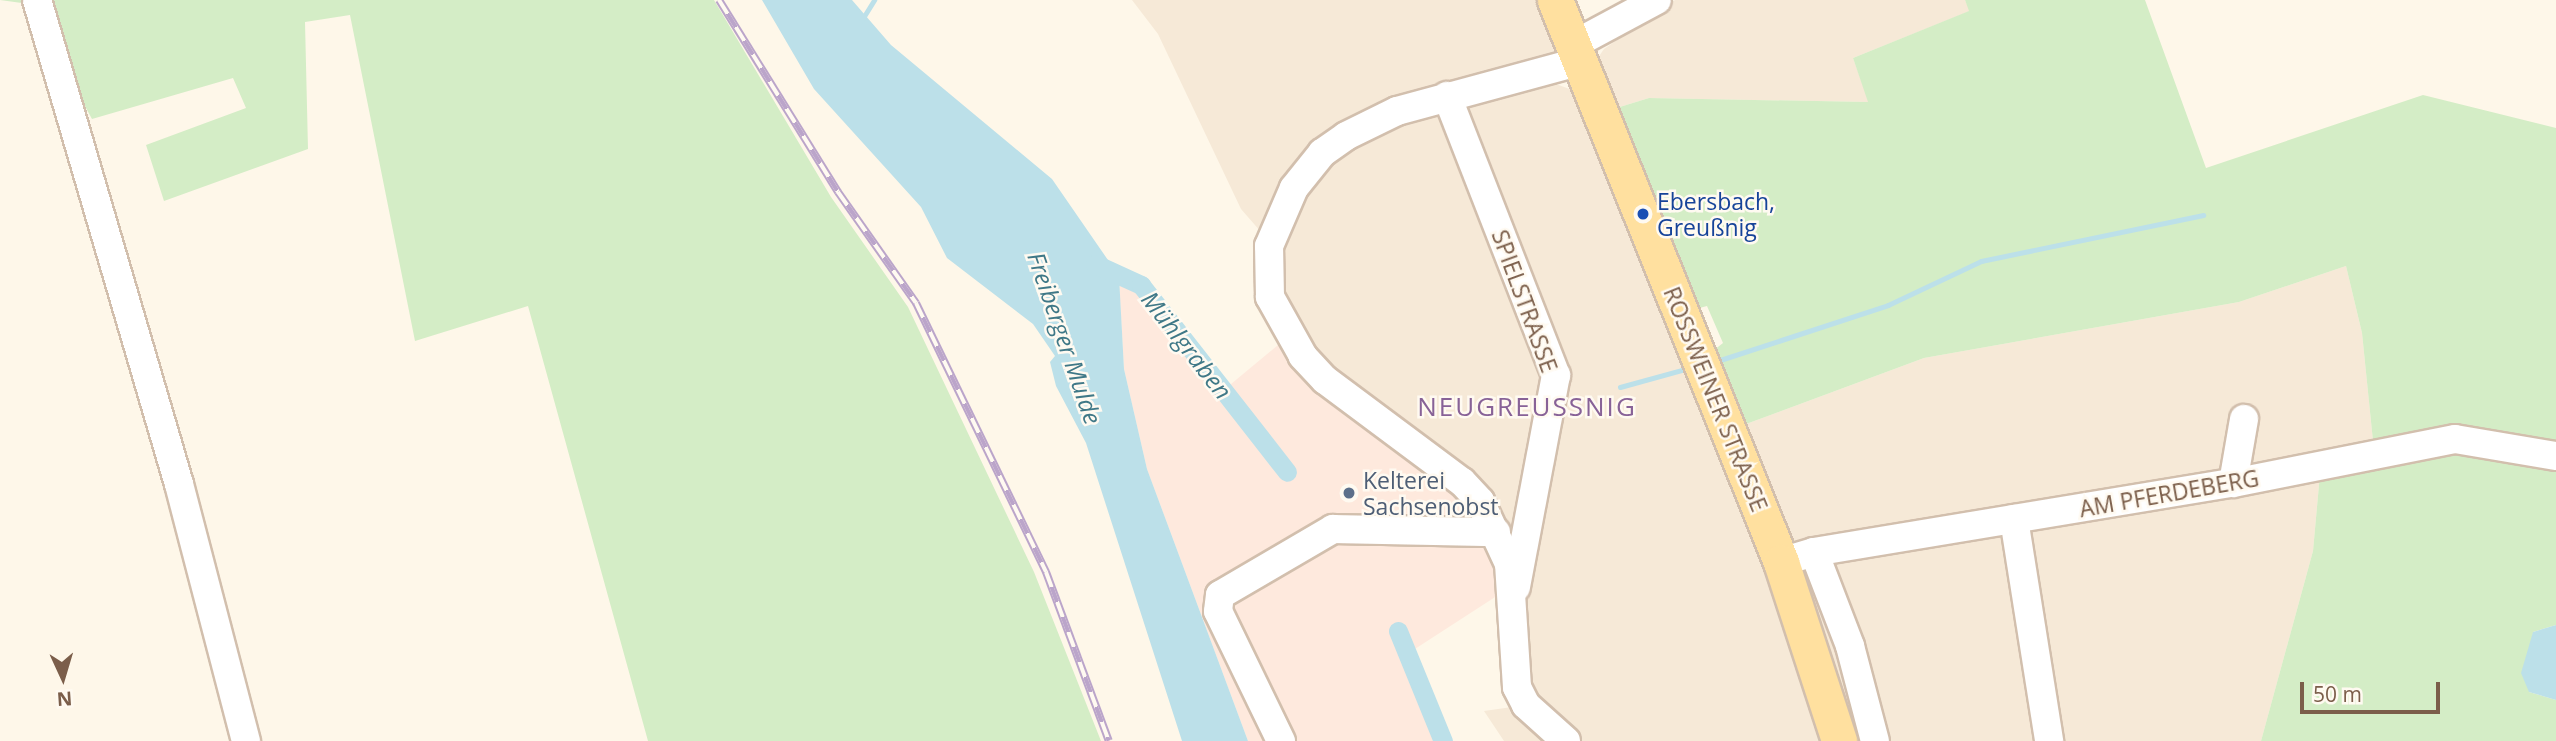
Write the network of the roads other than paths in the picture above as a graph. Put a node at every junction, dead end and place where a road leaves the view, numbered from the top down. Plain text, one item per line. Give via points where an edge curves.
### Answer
1 (37, 0) edge
2 (1555, 0) edge
3 (1657, 0) edge
4 (1577, 53) junction
5 (1447, 96) junction
6 (2244, 419) dead end
7 (2556, 456) edge
8 (2233, 483) junction
9 (2014, 519) junction
10 (1496, 532) junction
11 (1798, 557) junction
12 (1513, 596) junction
13 (246, 741) edge
14 (1281, 741) edge
15 (1566, 741) edge
16 (1839, 741) edge
17 (1875, 741) edge
18 (2049, 741) edge

1 - 13 street via 172,457
2 - 4 main road, ROSSWEINER STRASSE
3 - 4 street
4 - 5 street
4 - 11 main road, ROSSWEINER STRASSE
5 - 10 street via 1396,111 1322,153 1294,188 1269,246 1270,297 1303,356 1325,380 1462,482 1480,501
5 - 12 street, SPIELSTRASSE via 1556,375
6 - 8 street
7 - 8 street, AM PFERDEBERG via 2455,439
8 - 9 street, AM PFERDEBERG
9 - 11 street, AM PFERDEBERG
9 - 18 street
10 - 12 street via 1509,564
10 - 14 street via 1333,528 1220,595 1218,611
11 - 16 main road, ROSSWEINER STRASSE
11 - 17 street via 1850,646
12 - 15 street via 1517,687 1526,705

